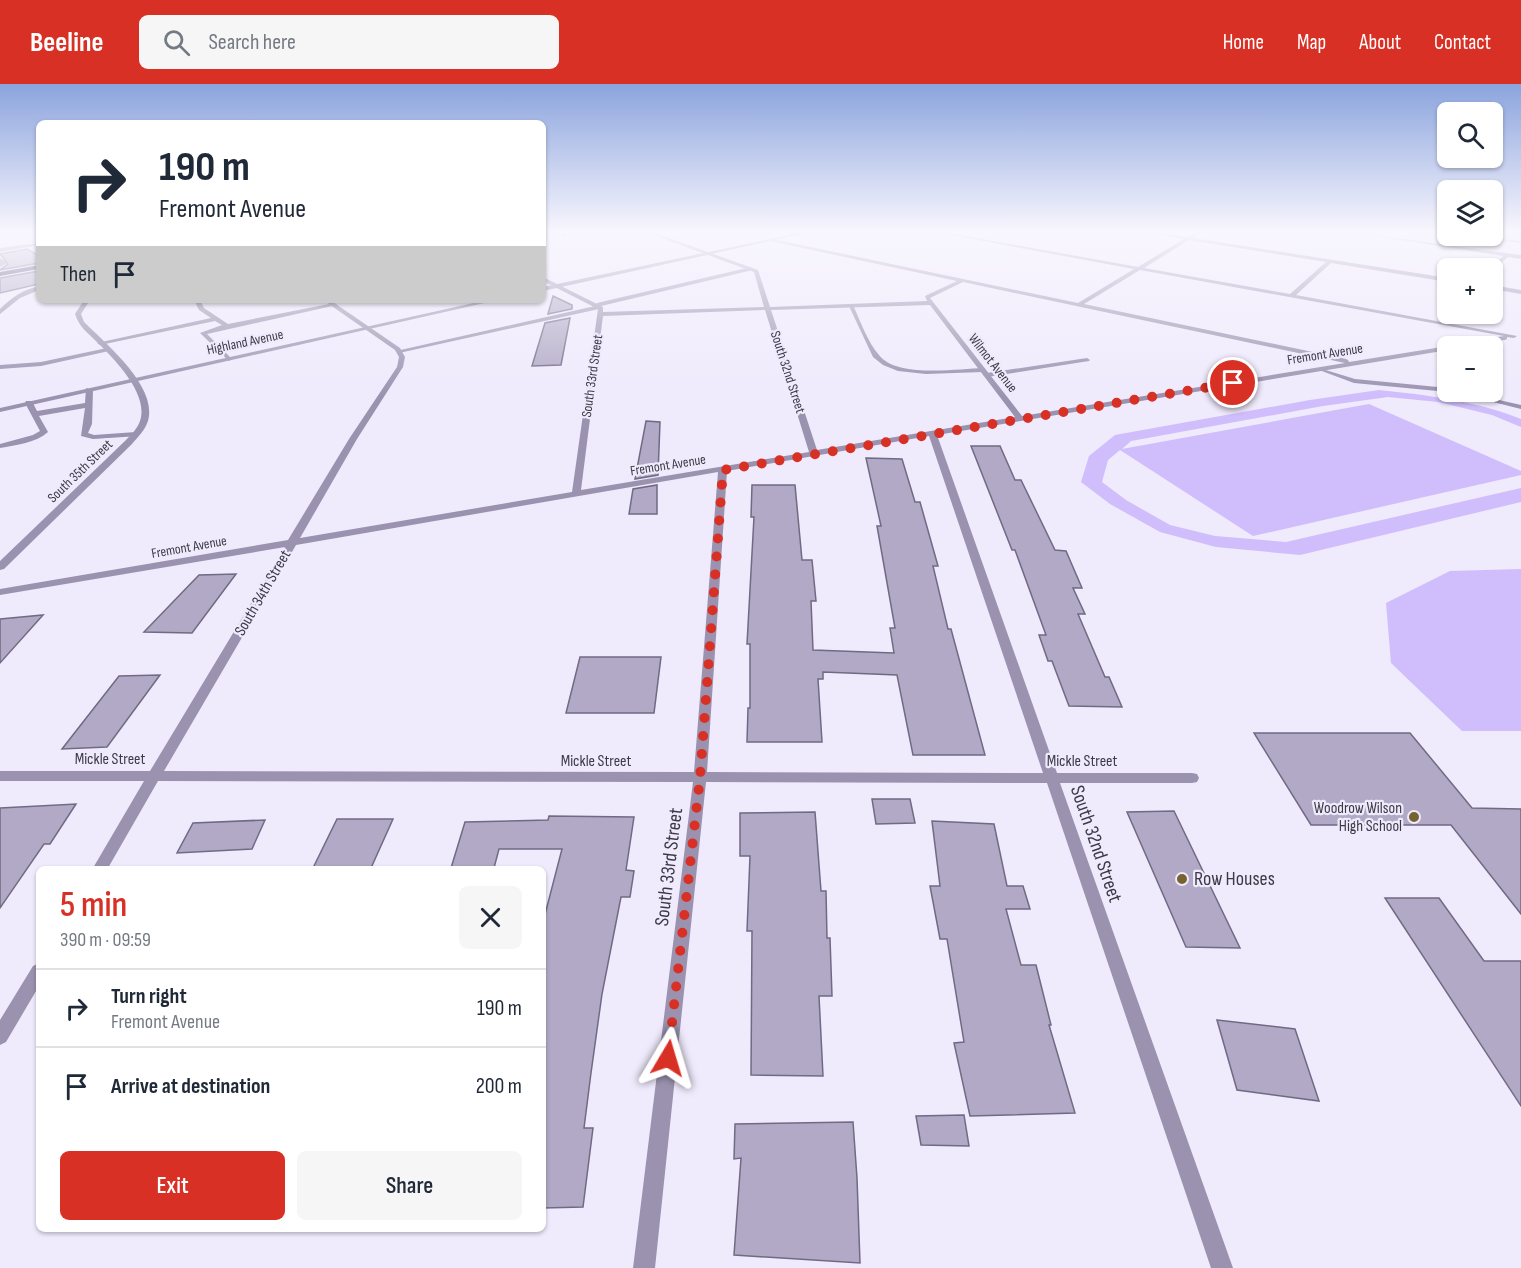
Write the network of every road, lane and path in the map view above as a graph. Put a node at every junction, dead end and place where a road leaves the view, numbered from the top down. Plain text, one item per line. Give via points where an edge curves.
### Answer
1 (556, 286) edge
2 (685, 286) edge
3 (761, 286) edge
4 (950, 286) edge
5 (993, 286) edge
6 (1109, 286) edge
7 (1238, 286) edge
8 (1302, 286) edge
9 (36, 289) edge
10 (1503, 289) edge
11 (1521, 292) edge
12 (1291, 296) junction
13 (85, 303) edge
14 (198, 303) edge
15 (330, 303) edge
16 (481, 303) edge
17 (931, 303) junction
18 (1080, 304) junction
19 (850, 305) junction
20 (334, 306) junction
21 (767, 308) junction
22 (599, 309) junction
23 (0, 312) edge
24 (217, 319) junction
25 (227, 326) junction
26 (368, 328) junction
27 (1517, 336) edge
28 (100, 343) junction
29 (107, 350) junction
30 (1437, 350) edge
31 (399, 351) junction
32 (229, 359) junction
33 (1087, 360) dead end
34 (1354, 363) junction
35 (0, 367) edge
36 (1321, 369) junction
37 (985, 373) junction
38 (136, 379) junction
39 (1437, 389) edge
40 (89, 390) junction
41 (1500, 402) edge
42 (29, 403) junction
43 (88, 405) junction
44 (1521, 407) edge
45 (0, 410) edge
46 (35, 414) junction
47 (1020, 418) junction
48 (932, 433) junction
49 (136, 434) junction
50 (0, 446) edge
51 (814, 454) junction
52 (723, 470) junction
53 (576, 493) junction
54 (292, 543) junction
55 (0, 567) edge
56 (0, 592) edge
57 (156, 775) junction
58 (0, 776) edge
59 (1051, 777) junction
60 (700, 778) junction
61 (1192, 778) dead end
62 (101, 866) edge
63 (36, 976) edge
64 (0, 1036) edge
65 (644, 1268) edge
66 (1222, 1268) edge

1 - 22 street
2 - 22 street
3 - 21 street, South 32nd Street
4 - 17 street via 927,297
5 - 18 street
6 - 18 street
7 - 12 street
8 - 12 street
9 - 23 street via 25,291
10 - 11 street
12 - 27 street
13 - 28 street via 78,314 81,323
14 - 24 street
15 - 20 street
16 - 26 street, Highland Avenue
17 - 19 street
17 - 37 street, Wilmot Avenue
18 - 34 street
19 - 21 street
19 - 37 street via 882,363 911,371
20 - 25 street
20 - 26 street
21 - 22 street
21 - 51 street, South 32nd Street
22 - 31 street
22 - 53 street, South 33rd Street
24 - 25 street
24 - 28 street
25 - 32 street via 203,333
26 - 31 street
26 - 32 street, Highland Avenue
28 - 29 street
29 - 35 street
29 - 38 street
30 - 34 street, Fremont Avenue
31 - 54 street, South 34th Street via 400,367
32 - 38 street, Highland Avenue
33 - 37 street
34 - 36 street, Fremont Avenue
36 - 39 street via 1354,381
36 - 47 street, Fremont Avenue
37 - 47 street, Wilmot Avenue
38 - 40 street, Highland Avenue
38 - 49 street, South 35th Street via 145,413
40 - 42 street, Highland Avenue
40 - 43 street
41 - 44 street
42 - 45 street, Highland Avenue
42 - 46 street
43 - 46 street
43 - 49 street via 84,434
46 - 50 street via 44,432
47 - 48 street, Fremont Avenue
48 - 51 street, Fremont Avenue
48 - 59 street, South 32nd Street
49 - 55 street, South 35th Street
51 - 52 street, Fremont Avenue
52 - 53 street, Fremont Avenue
52 - 60 street, South 33rd Street
53 - 54 street, Fremont Avenue
54 - 56 street, Fremont Avenue
54 - 57 street, South 34th Street
57 - 58 street, Mickle Street
57 - 60 street, Mickle Street
57 - 62 street, South 34th Street
59 - 60 street, Mickle Street
59 - 61 street, Mickle Street
59 - 66 street, South 32nd Street
60 - 65 street, South 33rd Street
63 - 64 street

